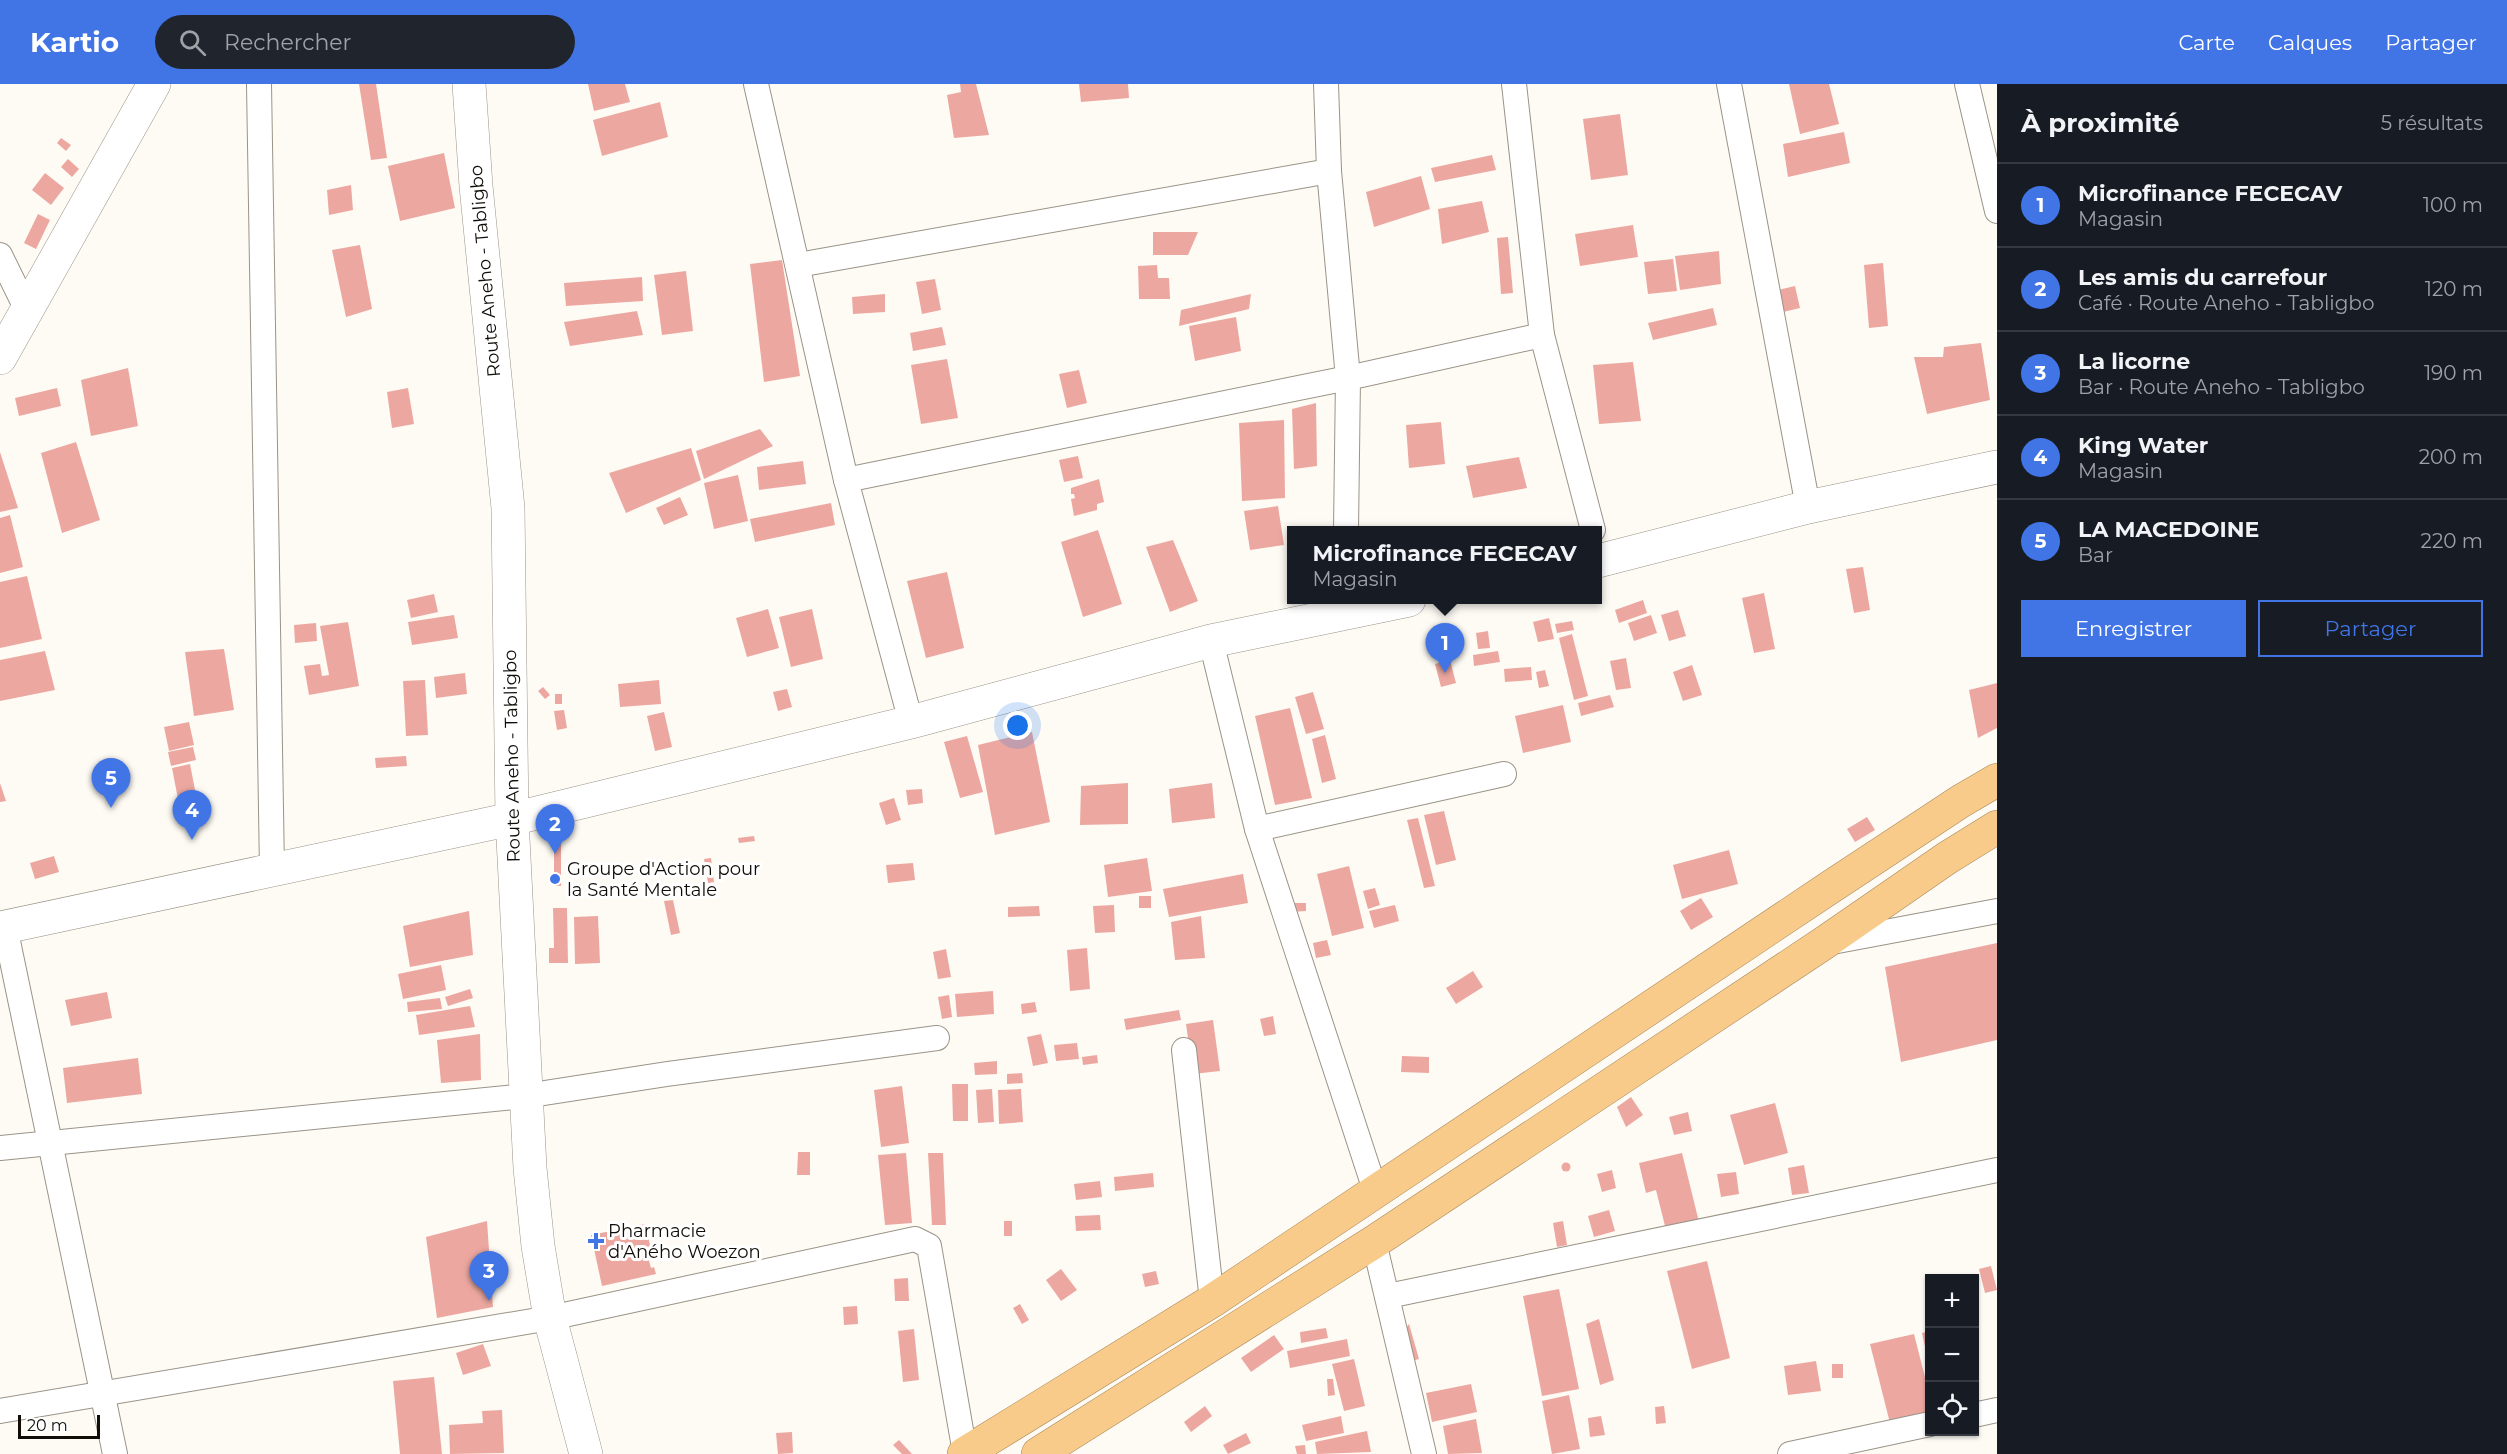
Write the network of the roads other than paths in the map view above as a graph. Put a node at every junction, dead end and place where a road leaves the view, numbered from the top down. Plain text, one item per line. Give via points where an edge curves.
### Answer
1 (154, 84) edge
2 (260, 84) edge
3 (469, 84) edge
4 (756, 84) edge
5 (1326, 84) edge
6 (1514, 84) edge
7 (1729, 84) edge
8 (1967, 84) edge
9 (1329, 171) junction
10 (1997, 211) edge
11 (0, 255) edge
12 (798, 265) junction
13 (27, 310) junction
14 (1542, 334) junction
15 (0, 358) edge
16 (1348, 378) junction
17 (1997, 467) edge
18 (846, 480) junction
19 (1808, 507) junction
20 (1346, 526) edge
21 (1592, 526) edge
22 (1602, 549) edge
23 (1366, 604) edge
24 (1345, 606) edge
25 (1211, 641) junction
26 (911, 722) junction
27 (1504, 774) dead end
28 (1997, 780) edge
29 (512, 819) junction
30 (1997, 827) edge
31 (1257, 829) junction
32 (272, 870) junction
33 (1997, 911) edge
34 (3, 928) edge
35 (1824, 943) junction
36 (937, 1038) dead end
37 (1184, 1050) dead end
38 (525, 1096) junction
39 (50, 1143) junction
40 (0, 1148) edge
41 (1997, 1170) edge
42 (1376, 1193) junction
43 (1374, 1242) junction
44 (1388, 1296) junction
45 (1212, 1301) junction
46 (550, 1318) junction
47 (103, 1395) junction
48 (1997, 1410) edge
49 (0, 1411) edge
50 (1979, 1414) edge
51 (1925, 1425) edge
52 (583, 1439) edge
53 (115, 1454) edge
54 (605, 1454) edge
55 (965, 1454) edge
56 (1038, 1454) edge
57 (1424, 1454) edge
58 (1790, 1454) edge

1 - 13 street
2 - 32 street
3 - 29 street, Route Aneho - Tabligbo via 508,508
4 - 12 street
5 - 9 street
6 - 14 street
7 - 19 street
8 - 10 street
9 - 12 street
9 - 16 street
11 - 13 street
12 - 18 street
13 - 15 street
14 - 16 street
14 - 21 street
16 - 18 street
16 - 20 street
17 - 19 street
18 - 26 street
19 - 22 street
23 - 24 street
24 - 25 street
25 - 26 street
25 - 31 street
26 - 29 street
27 - 31 street
28 - 42 highway via 1838,882
29 - 32 street
29 - 38 street, Route Aneho - Tabligbo
30 - 35 highway
31 - 42 street
32 - 34 street
33 - 35 street
34 - 39 street
35 - 43 highway
36 - 38 street
37 - 45 street
38 - 39 street
38 - 46 street, Route Aneho - Tabligbo via 538,1245
39 - 40 street
39 - 47 street
41 - 44 street
42 - 45 highway
43 - 44 street
43 - 56 highway
44 - 57 street
45 - 55 highway
46 - 47 street
46 - 52 street, Route Aneho - Tabligbo
46 - 55 street via 915,1239 923,1241 929,1245
47 - 49 street
47 - 53 street
48 - 50 street
51 - 58 street
52 - 54 street

